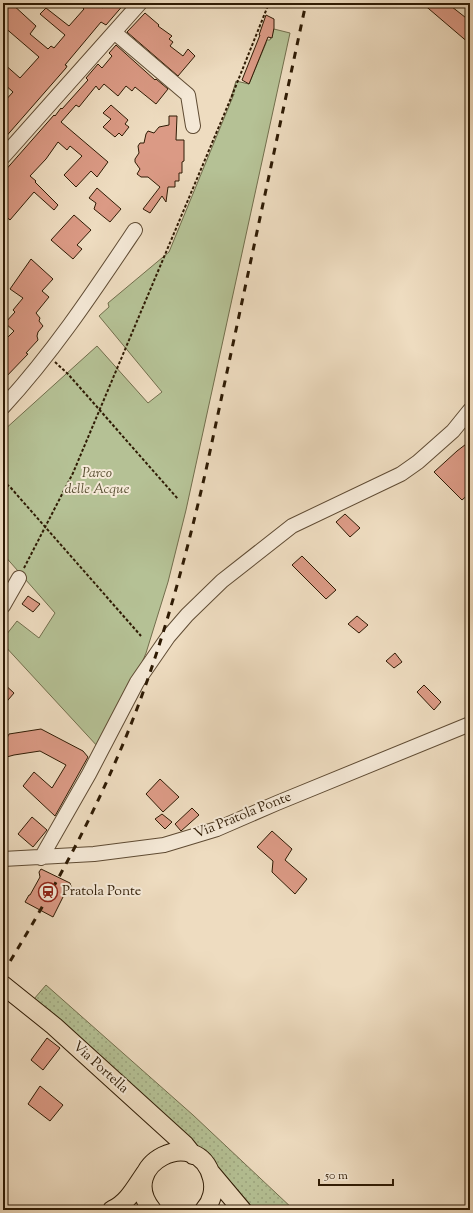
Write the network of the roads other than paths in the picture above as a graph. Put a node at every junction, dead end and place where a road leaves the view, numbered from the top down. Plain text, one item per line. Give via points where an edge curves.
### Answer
1 (140, 3) edge
2 (114, 32) junction
3 (193, 126) dead end
4 (3, 157) edge
5 (135, 230) dead end
6 (3, 407) edge
7 (470, 410) edge
8 (465, 427) edge
9 (19, 578) road end
10 (3, 606) edge
11 (470, 724) edge
12 (41, 858) junction
13 (3, 859) edge
14 (3, 985) edge
15 (193, 1155) junction
16 (147, 1172) junction
17 (211, 1173) junction
18 (112, 1210) edge
19 (152, 1210) edge
20 (204, 1210) edge
21 (242, 1210) edge

1 - 2 street
2 - 3 street via 188,95
2 - 4 street
5 - 6 street via 36,369
7 - 8 street
8 - 12 street via 454,431 400,474 292,526 222,581 187,615 168,637 137,682
9 - 10 street
11 - 12 street, Via Pratola Ponte via 217,829 164,845
12 - 13 street, Via Pratola Ponte
14 - 15 main road, Via Portella via 54,1026
15 - 16 main road via 184,1152 163,1155
15 - 17 main road, Via Portella via 206,1165
16 - 18 main road via 121,1205
16 - 19 main road via 144,1194
17 - 20 main road via 212,1198
17 - 21 main road, Via Portella

